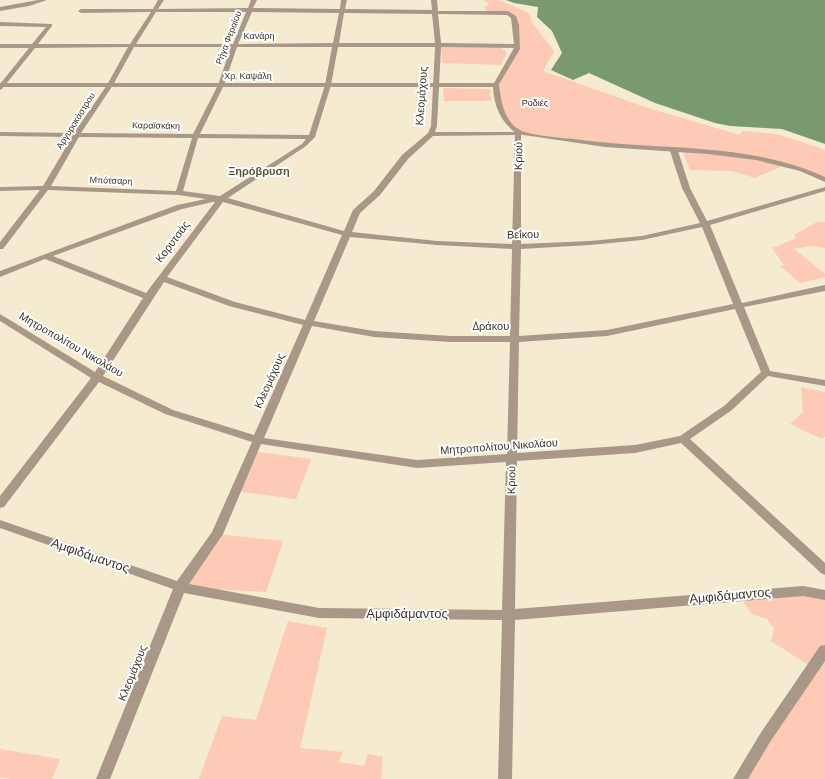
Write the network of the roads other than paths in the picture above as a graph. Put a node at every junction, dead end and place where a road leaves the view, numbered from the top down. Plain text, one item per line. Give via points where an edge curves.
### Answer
1 (44, 0) edge
2 (161, 0) edge
3 (254, 0) edge
4 (344, 0) edge
5 (434, 0) edge
6 (0, 9) edge
7 (156, 10) junction
8 (250, 10) junction
9 (81, 11) dead end
10 (342, 11) junction
11 (435, 12) junction
12 (0, 24) edge
13 (235, 45) junction
14 (337, 45) junction
15 (438, 45) junction
16 (0, 46) edge
17 (34, 46) junction
18 (132, 46) junction
19 (517, 46) junction
20 (110, 85) junction
21 (221, 85) junction
22 (328, 85) junction
23 (435, 85) junction
24 (496, 85) junction
25 (1, 86) edge
26 (519, 133) junction
27 (0, 134) edge
28 (77, 134) junction
29 (431, 134) junction
30 (196, 136) junction
31 (312, 137) junction
32 (674, 152) junction
33 (825, 180) edge
34 (46, 188) junction
35 (0, 189) edge
36 (825, 189) edge
37 (178, 193) junction
38 (221, 199) junction
39 (705, 224) junction
40 (347, 234) junction
41 (0, 247) edge
42 (517, 247) junction
43 (45, 256) junction
44 (0, 274) edge
45 (161, 278) junction
46 (825, 288) edge
47 (148, 297) junction
48 (739, 306) junction
49 (0, 317) edge
50 (308, 323) junction
51 (515, 339) junction
52 (766, 374) junction
53 (97, 377) junction
54 (825, 383) edge
55 (683, 439) junction
56 (257, 440) junction
57 (512, 459) junction
58 (0, 504) edge
59 (0, 524) edge
60 (825, 570) edge
61 (180, 587) junction
62 (825, 595) edge
63 (509, 615) junction
64 (825, 650) edge
65 (104, 779) edge
66 (505, 779) edge
67 (740, 779) edge

1 - 6 street
2 - 7 street, Αργυροκάστρου
3 - 8 street, Ρήγα Φεραίου
4 - 10 street
5 - 11 street, Κλεομάχους
7 - 8 street
7 - 9 street
7 - 18 street, Αργυροκάστρου
8 - 10 street
8 - 13 street, Ρήγα Φεραίου
10 - 11 street
10 - 14 street
11 - 15 street, Κλεομάχους
11 - 19 street via 508,13 514,17
12 - 17 street via 50,25
13 - 14 street, Κανάρη
13 - 18 street, Κανάρη
13 - 21 street, Ρήγα Φεραίου
14 - 15 street, Κανάρη
14 - 22 street
15 - 19 street, Κανάρη
15 - 23 street, Κλεομάχους
16 - 17 street, Κανάρη
17 - 18 street, Κανάρη
17 - 25 street
18 - 20 street, Αργυροκάστρου
19 - 24 street
20 - 21 street, Χρ. Καψάλη
20 - 25 street, Χρ. Καψάλη
20 - 28 street, Αργυροκάστρου
21 - 22 street, Χρ. Καψάλη
21 - 30 street, Ρήγα Φεραίου
22 - 23 street, Χρ. Καψάλη
22 - 31 street
23 - 24 street, Χρ. Καψάλη
23 - 29 street, Κλεομάχους via 434,126
24 - 26 street via 497,101 501,111 511,128
26 - 29 street
26 - 32 street via 614,147
26 - 42 street, Κριού
27 - 28 street, Καραϊσκάκη
28 - 30 street, Καραϊσκάκη
28 - 34 street, Αργυροκάστρου
29 - 40 street, Κλεομάχους via 405,157 377,193 356,212
30 - 31 street, Καραϊσκάκη
30 - 37 street, Ρήγα Φεραίου
31 - 38 street, Κορυτσάς via 304,145
32 - 33 street via 744,155 795,168
32 - 39 street via 686,188
34 - 35 street, Μπότσαρη
34 - 37 street, Μπότσαρη
34 - 41 street, Αργυροκάστρου
36 - 39 street, Βεΐκου
37 - 38 street, Μπότσαρη
38 - 40 street, Βεΐκου
38 - 43 street via 180,207
38 - 45 street, Κορυτσάς
39 - 42 street, Βεΐκου via 642,238
39 - 48 street
40 - 42 street, Βεΐκου via 437,243
40 - 50 street, Κλεομάχους
42 - 51 street, Κριού
43 - 44 street
43 - 47 street
45 - 47 street, Κορυτσάς
45 - 50 street, Δράκου via 232,304
46 - 48 street, Δράκου
47 - 53 street, Κορυτσάς
48 - 51 street, Δράκου via 607,333
48 - 52 street
49 - 53 street, Μητροπολίτου Νικολάου
50 - 51 street, Δράκου via 382,334 450,339
50 - 56 street, Κλεομάχους
51 - 57 street, Κριού
52 - 54 street
52 - 55 street, Μητροπολίτου Νικολάου via 728,408
53 - 56 street, Μητροπολίτου Νικολάου via 169,412
53 - 58 street, Κορυτσάς
55 - 57 street, Μητροπολίτου Νικολάου via 635,449
55 - 60 street
56 - 57 street, Μητροπολίτου Νικολάου via 417,464
56 - 61 street, Κλεομάχους via 217,534
57 - 63 street, Κριού
59 - 61 street, Αμφιδάμαντος
61 - 63 street, Αμφιδάμαντος via 319,613
61 - 65 street, Κλεομάχους
62 - 63 street, Αμφιδάμαντος via 803,591
63 - 66 street, Κριού
64 - 67 street

